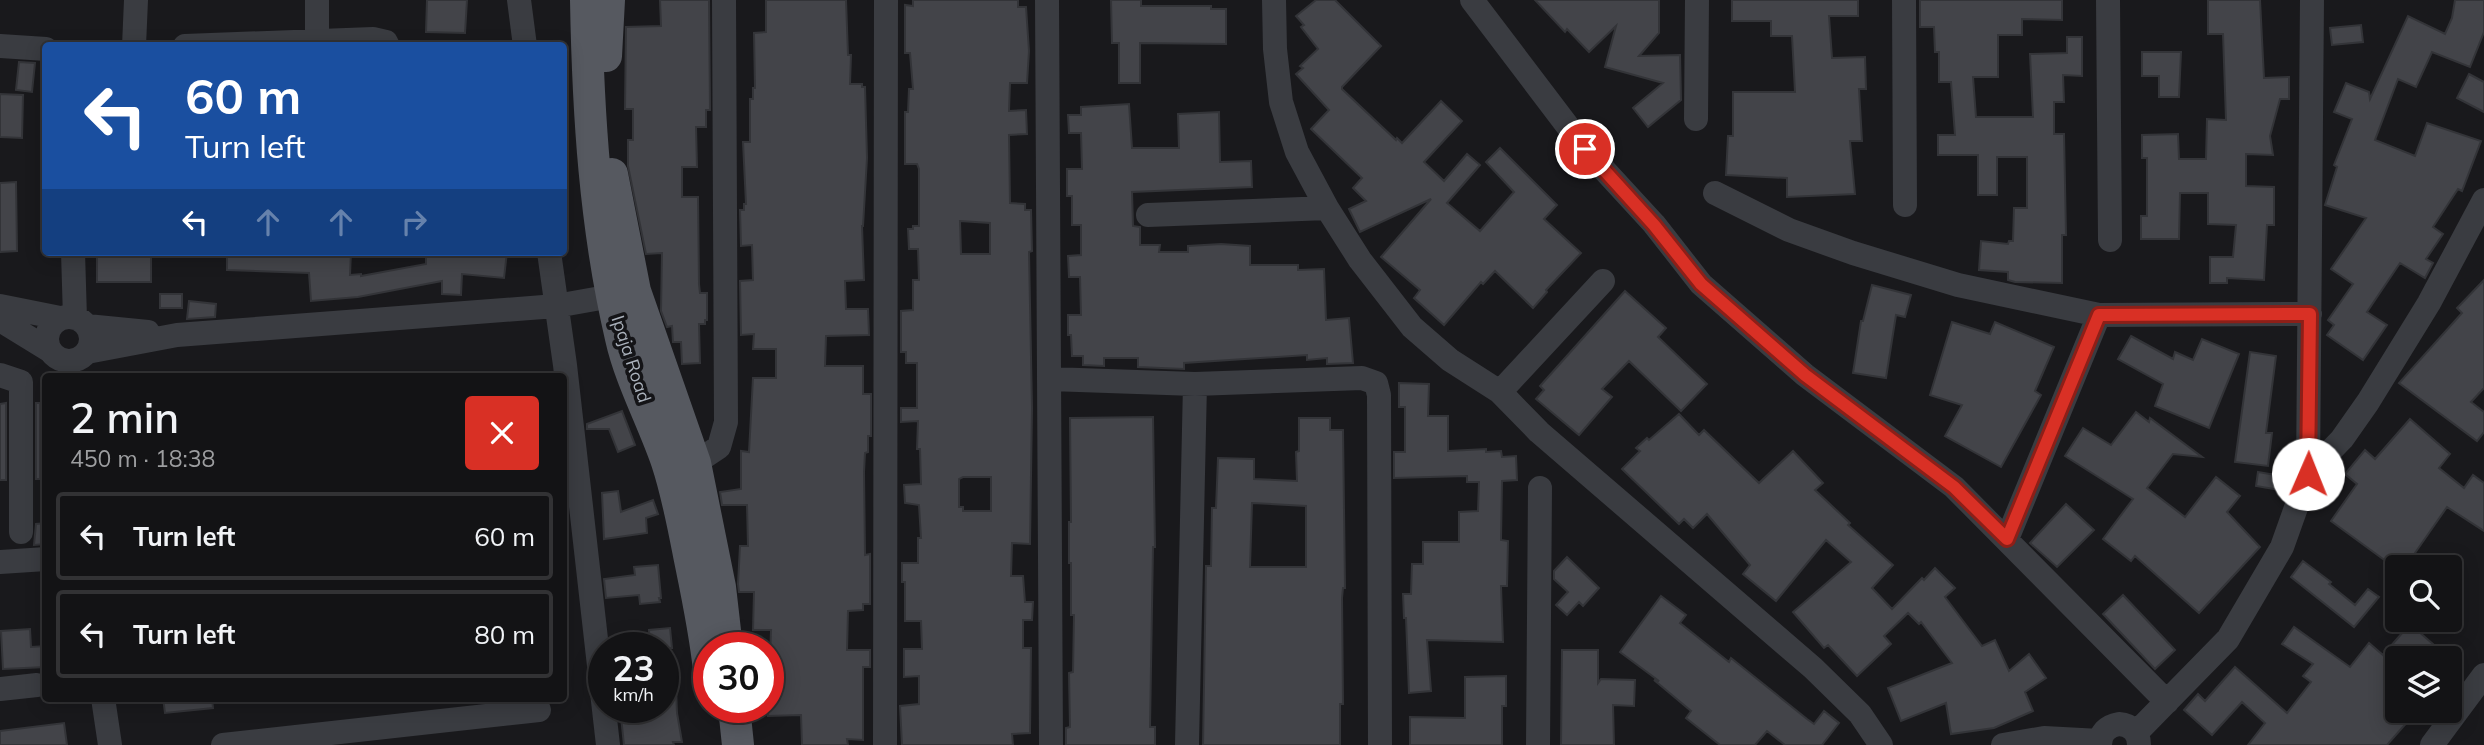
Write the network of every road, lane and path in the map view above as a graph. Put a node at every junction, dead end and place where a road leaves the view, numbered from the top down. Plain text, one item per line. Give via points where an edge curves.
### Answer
1 (136, 0) edge
2 (317, 0) edge
3 (519, 0) edge
4 (586, 0) edge
5 (609, 0) edge
6 (724, 0) edge
7 (886, 0) edge
8 (1047, 0) edge
9 (1274, 0) edge
10 (1472, 0) edge
11 (1698, 0) edge
12 (1904, 0) edge
13 (2108, 0) edge
14 (2312, 0) edge
15 (317, 39) junction
16 (134, 42) edge
17 (260, 42) edge
18 (386, 42) edge
19 (524, 42) edge
20 (0, 46) edge
21 (42, 49) edge
22 (1696, 119) dead end
23 (1715, 193) dead end
24 (2484, 200) edge
25 (1905, 205) dead end
26 (1327, 208) junction
27 (1148, 215) dead end
28 (2110, 240) dead end
29 (72, 256) edge
30 (550, 256) edge
31 (1603, 281) dead end
32 (612, 296) junction
33 (0, 306) edge
34 (556, 306) junction
35 (2310, 314) junction
36 (2099, 315) junction
37 (0, 320) edge
38 (74, 320) junction
39 (177, 335) junction
40 (54, 360) edge
41 (85, 361) edge
42 (566, 373) edge
43 (0, 375) edge
44 (1050, 379) junction
45 (567, 383) edge
46 (1195, 384) junction
47 (1500, 393) junction
48 (695, 463) junction
49 (2308, 474) junction
50 (1540, 488) dead end
51 (22, 532) dead end
52 (2007, 539) junction
53 (42, 559) edge
54 (0, 562) edge
55 (704, 632) edge
56 (725, 632) edge
57 (2484, 675) edge
58 (37, 685) dead end
59 (0, 689) edge
60 (104, 702) edge
61 (2167, 702) junction
62 (539, 710) dead end
63 (714, 723) edge
64 (736, 723) edge
65 (2138, 739) edge
66 (2100, 743) edge
67 (110, 745) edge
68 (223, 745) edge
69 (608, 745) edge
70 (716, 745) edge
71 (738, 745) edge
72 (885, 745) edge
73 (1051, 745) edge
74 (1187, 745) edge
75 (1380, 745) edge
76 (1538, 745) edge
77 (1881, 745) edge
78 (2003, 745) edge
79 (2432, 745) edge

1 - 16 street
2 - 15 street
3 - 19 street
4 - 32 main road, Ipaja Road via 597,209
5 - 48 main road, Ipaja Road via 605,104 612,174 635,291
6 - 48 street via 726,422 719,447
7 - 72 street
8 - 44 street
9 - 26 street via 1281,102 1297,152
10 - 52 street via 1585,149 1701,284 1805,375 1954,487
11 - 22 street
12 - 25 street
13 - 28 street
14 - 35 street
15 - 17 street
15 - 18 street
20 - 21 street
23 - 36 street via 1789,230 1853,253 1958,285
24 - 49 street via 2429,303 2368,402 2342,439
26 - 27 street
26 - 47 street via 1412,327 1450,360
29 - 38 street
30 - 34 street
31 - 47 street
32 - 34 street
32 - 55 main road, Ipaja Road via 621,341 678,498
33 - 38 street
34 - 39 street
34 - 42 street
35 - 36 street
35 - 49 street
36 - 52 street
37 - 40 street
38 - 39 street
38 - 40 street via 49,327 46,342
38 - 41 street via 91,341
39 - 41 street
40 - 41 street
43 - 51 street via 22,382
44 - 46 street
44 - 73 street
45 - 69 street
46 - 74 street
46 - 75 street via 1362,377 1376,383
47 - 77 street via 1539,432 1813,668 1860,714
48 - 56 main road, Ipaja Road
49 - 61 street via 2282,547 2259,589 2228,639
50 - 76 street
52 - 61 street
53 - 54 street
57 - 79 street
58 - 59 street
60 - 67 street
61 - 65 street
62 - 68 street
63 - 70 main road
64 - 71 main road
65 - 66 street via 2126,725 2112,725
66 - 78 street via 2044,738

